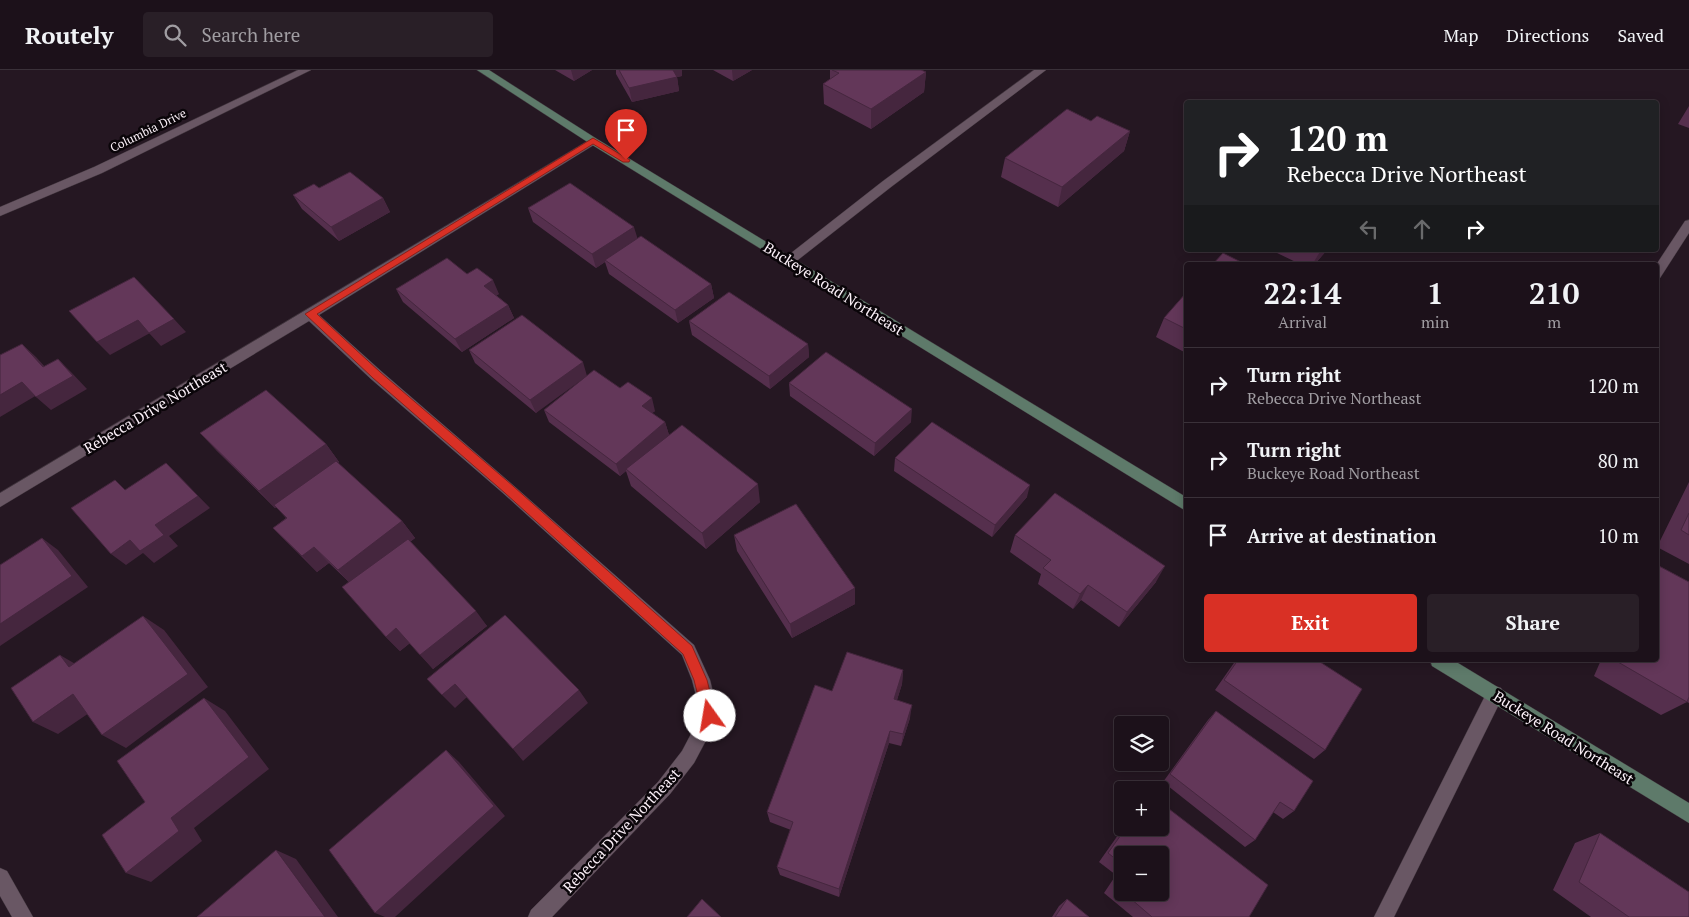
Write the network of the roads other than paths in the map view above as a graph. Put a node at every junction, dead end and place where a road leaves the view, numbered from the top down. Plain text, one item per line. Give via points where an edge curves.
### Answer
1 (306, 70) edge
2 (482, 70) edge
3 (1041, 70) edge
4 (593, 141) junction
5 (0, 212) edge
6 (1689, 224) edge
7 (790, 260) junction
8 (1659, 270) edge
9 (310, 314) junction
10 (0, 501) edge
11 (1184, 504) edge
12 (1447, 662) edge
13 (1495, 694) junction
14 (1689, 814) edge
15 (0, 878) edge
16 (23, 917) edge
17 (538, 917) edge
18 (1384, 917) edge

1 - 5 street, Columbia Drive via 98,170
2 - 4 street, Buckeye Road Northeast
3 - 7 street
4 - 7 street, Buckeye Road Northeast
4 - 9 street, Rebecca Drive Northeast
6 - 8 street
7 - 11 street, Buckeye Road Northeast
9 - 10 street, Rebecca Drive Northeast
9 - 17 street, Rebecca Drive Northeast via 688,650 701,680 710,716 688,757 664,788
12 - 13 street, Buckeye Road Northeast
13 - 14 street, Buckeye Road Northeast
13 - 18 street
15 - 16 street

